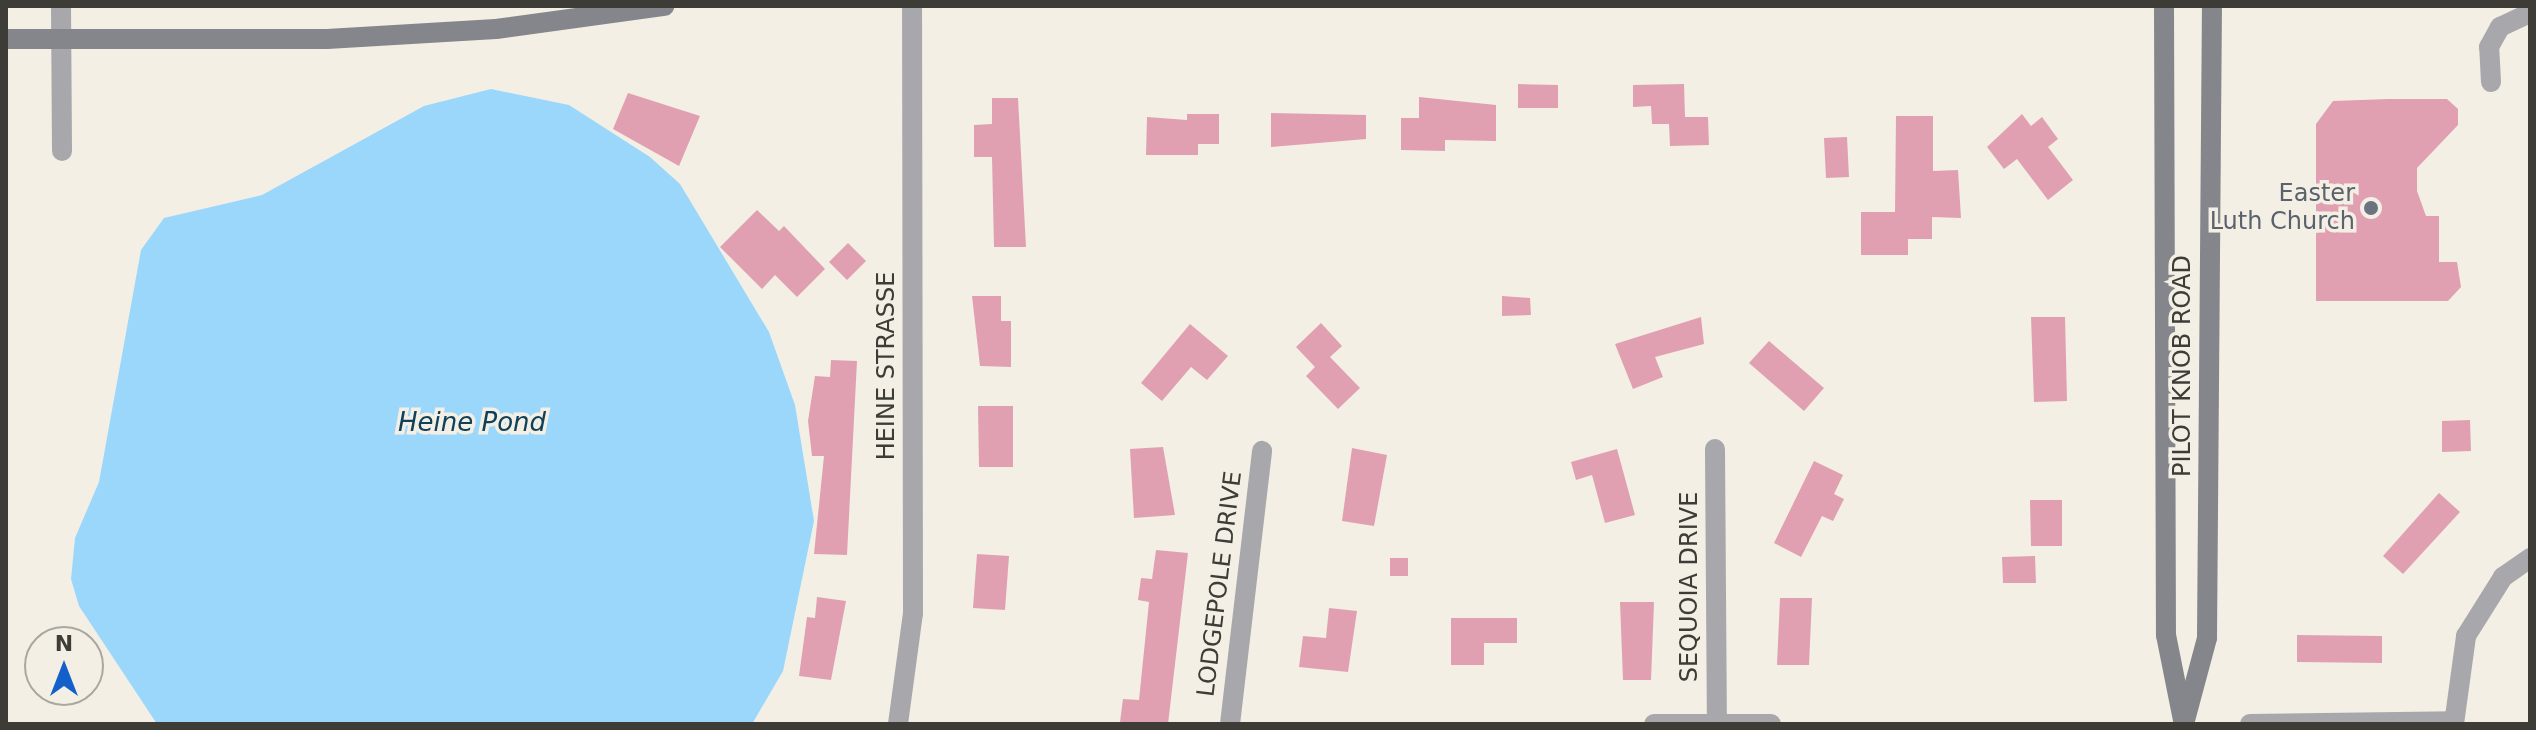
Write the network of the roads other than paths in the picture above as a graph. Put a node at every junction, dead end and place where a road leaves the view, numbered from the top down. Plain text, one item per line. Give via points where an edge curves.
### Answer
1 (664, 6) edge
2 (912, 6) edge
3 (2164, 6) edge
4 (2212, 6) edge
5 (61, 10) edge
6 (2530, 13) edge
7 (6, 39) edge
8 (61, 39) junction
9 (2491, 82) dead end
10 (62, 151) dead end
11 (1715, 449) dead end
12 (1262, 451) dead end
13 (2530, 558) edge
14 (2454, 722) edge
15 (898, 724) edge
16 (1230, 724) edge
17 (1654, 724) edge
18 (1717, 724) edge
19 (1771, 724) edge
20 (2184, 724) edge
21 (2250, 724) edge

1 - 8 main road via 496,29 327,39
2 - 15 street, HEINE STRASSE via 913,613
3 - 20 main road, PILOT KNOB ROAD via 2166,635
4 - 20 main road, PILOT KNOB ROAD via 2207,638
5 - 8 street
6 - 9 street via 2500,27 2489,47
7 - 8 main road
8 - 10 street
11 - 18 street, SEQUOIA DRIVE
12 - 16 street, LODGEPOLE DRIVE
13 - 14 street via 2503,577 2466,636
14 - 21 street
17 - 18 street
18 - 19 street

